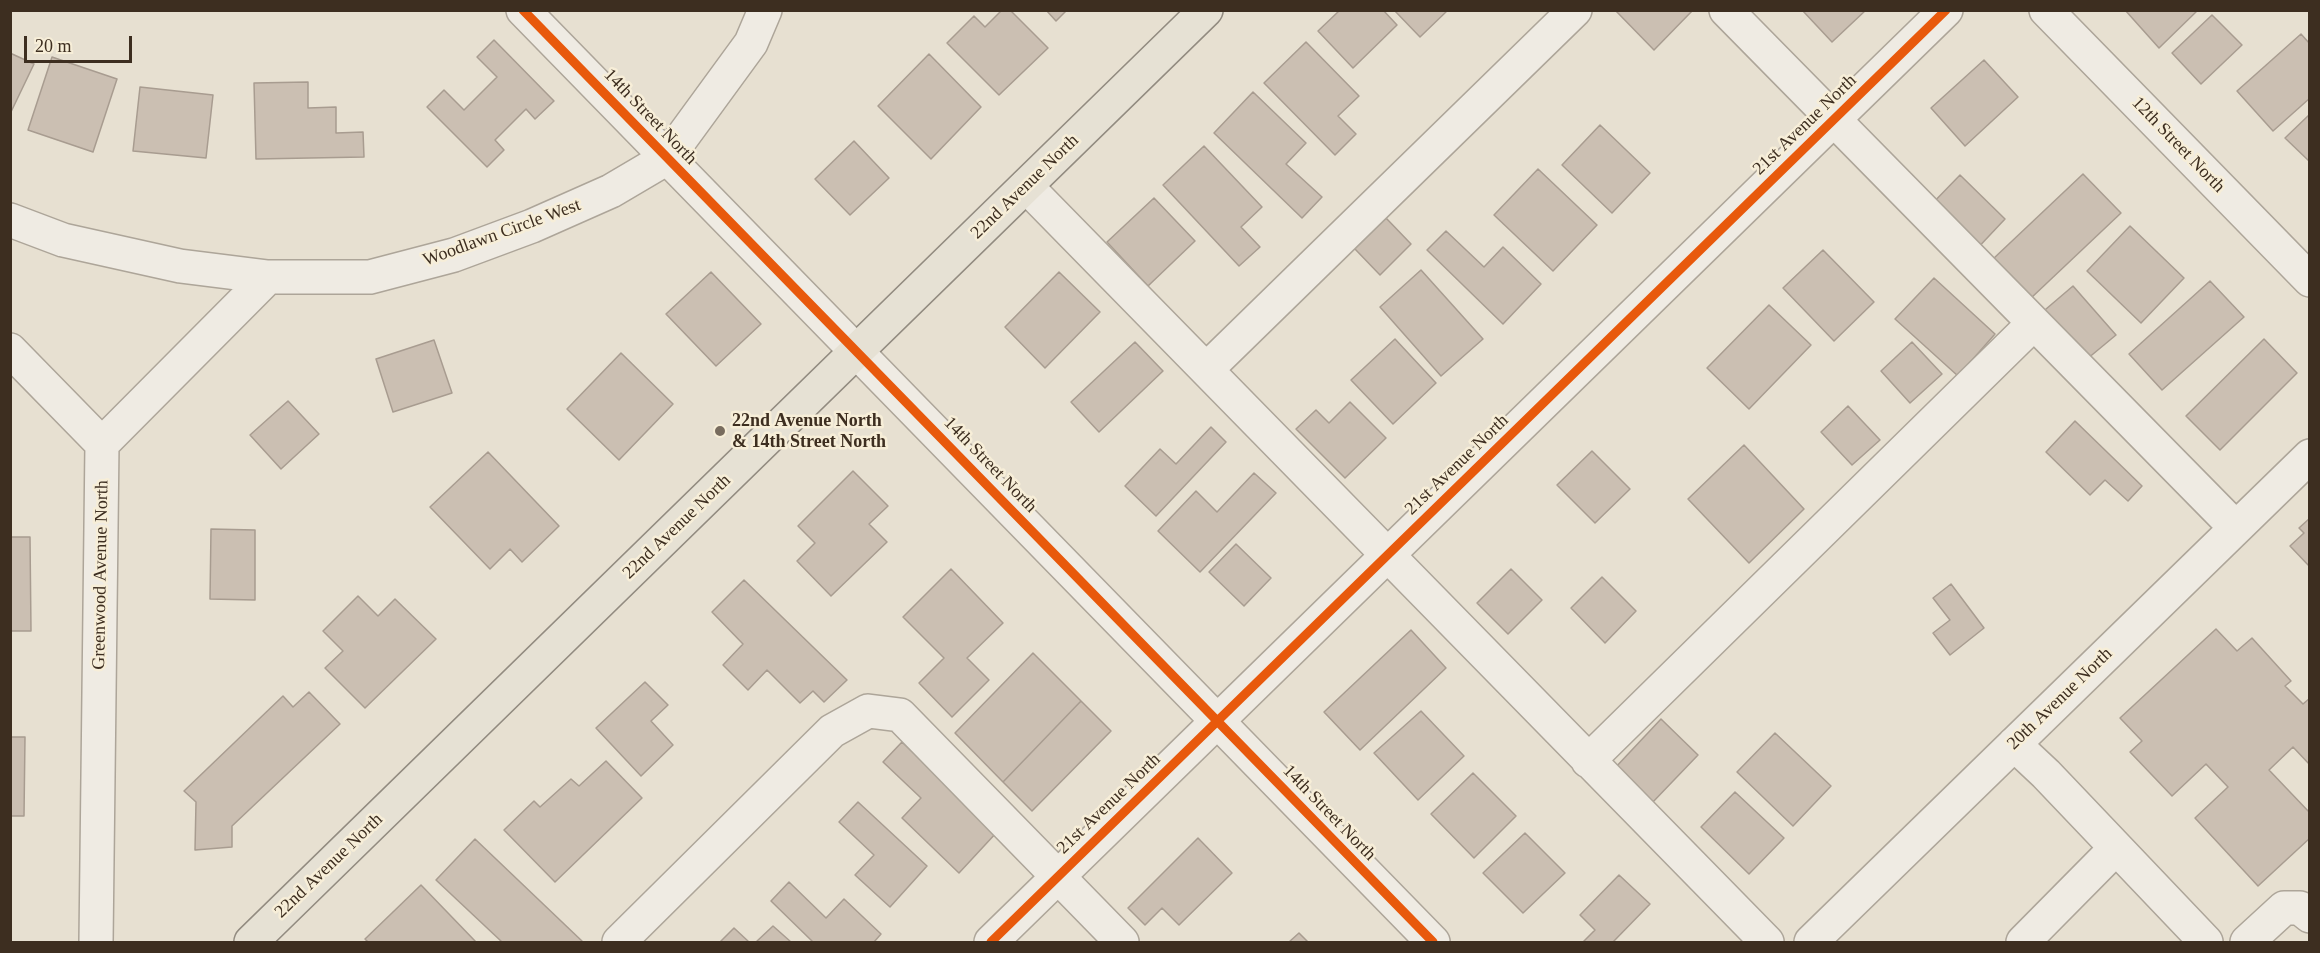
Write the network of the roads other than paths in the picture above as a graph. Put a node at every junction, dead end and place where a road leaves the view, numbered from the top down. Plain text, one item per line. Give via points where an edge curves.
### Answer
1 (523, 10) edge
2 (765, 10) edge
3 (1206, 10) edge
4 (1575, 10) edge
5 (1726, 10) edge
6 (1946, 10) edge
7 (2046, 10) edge
8 (1835, 119) junction
9 (667, 158) junction
10 (1026, 186) junction
11 (10, 220) edge
12 (268, 277) junction
13 (2310, 280) edge
14 (2034, 323) junction
15 (10, 350) edge
16 (856, 352) junction
17 (1207, 369) junction
18 (102, 444) junction
19 (2310, 456) edge
20 (2236, 528) junction
21 (1388, 555) junction
22 (1218, 722) junction
23 (2014, 744) junction
24 (1588, 761) junction
25 (2116, 848) junction
26 (1058, 878) junction
27 (2310, 916) edge
28 (259, 940) edge
29 (96, 942) edge
30 (619, 942) edge
31 (991, 942) edge
32 (1122, 942) edge
33 (1433, 942) edge
34 (1767, 942) edge
35 (1811, 942) edge
36 (2023, 942) edge
37 (2206, 942) edge
38 (2247, 942) edge

1 - 9 street, 14th Street North
2 - 9 street via 751,43
3 - 10 main road, 22nd Avenue North
4 - 17 street
5 - 8 street
6 - 8 street, 21st Avenue North
7 - 13 street, 12th Street North
8 - 14 street
8 - 21 street, 21st Avenue North
9 - 12 street, Woodlawn Circle West via 611,191 454,255 370,277
9 - 16 street, 14th Street North
10 - 16 main road, 22nd Avenue North
10 - 17 street
11 - 12 street, Woodlawn Circle West via 63,240 180,266
12 - 18 street
14 - 20 street
14 - 24 street
15 - 18 street
16 - 22 street, 14th Street North
16 - 28 main road, 22nd Avenue North
17 - 21 street
18 - 29 street, Greenwood Avenue North
19 - 20 street, 20th Avenue North
20 - 23 street, 20th Avenue North
21 - 22 street, 21st Avenue North
21 - 24 street
22 - 26 street, 21st Avenue North
22 - 33 street, 14th Street North
23 - 25 street
23 - 35 street, 20th Avenue North
24 - 34 street
25 - 36 street
25 - 37 street
26 - 30 street via 900,715 868,711 832,731
26 - 31 street, 21st Avenue North
26 - 32 street
27 - 38 street via 2300,908 2284,908

